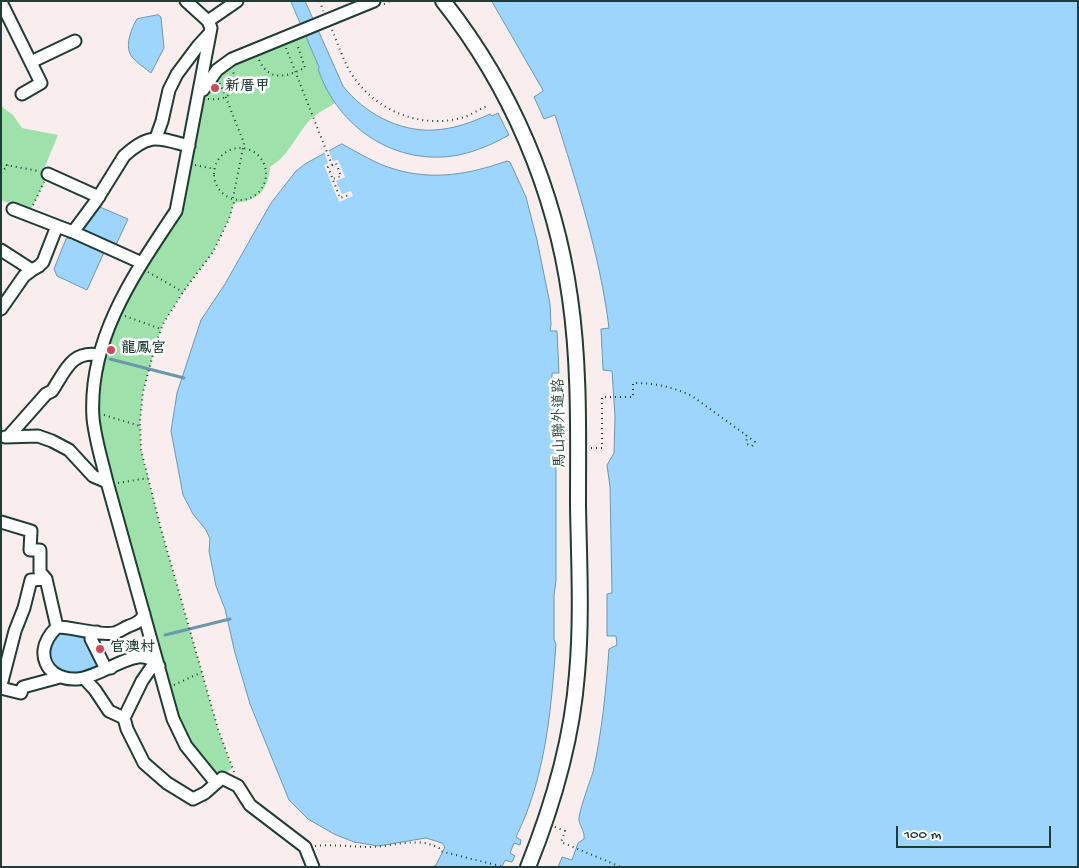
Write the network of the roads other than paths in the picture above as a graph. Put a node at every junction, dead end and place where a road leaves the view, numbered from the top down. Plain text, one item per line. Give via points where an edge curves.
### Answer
1 (186, 1) edge
2 (237, 1) edge
3 (374, 1) edge
4 (444, 1) edge
5 (1, 2) edge
6 (208, 22) junction
7 (210, 34) junction
8 (75, 41) dead end
9 (31, 62) junction
10 (22, 94) dead end
11 (204, 99) junction
12 (156, 138) junction
13 (189, 146) junction
14 (48, 174) road end
15 (99, 197) junction
16 (13, 209) dead end
17 (57, 226) junction
18 (73, 232) junction
19 (1, 250) edge
20 (142, 263) junction
21 (32, 270) junction
22 (1, 309) edge
23 (99, 355) junction
24 (5, 437) edge
25 (111, 482) junction
26 (1, 522) edge
27 (46, 579) junction
28 (144, 614) junction
29 (58, 627) junction
30 (97, 632) junction
31 (157, 664) junction
32 (110, 668) junction
33 (60, 677) junction
34 (84, 678) junction
35 (2, 686) edge
36 (124, 718) junction
37 (216, 783) junction
38 (313, 867) edge
39 (528, 867) edge

1 - 6 street
2 - 6 street
3 - 11 street via 298,35 240,54 223,64 211,77
4 - 39 main road, 馬山聯外道路 via 499,84 536,166 562,251 574,331 579,544 577,674 563,760
5 - 9 street
6 - 7 street
7 - 11 street
7 - 12 street via 177,74 169,90
8 - 9 street
9 - 10 street via 41,83
11 - 13 street
12 - 13 street
12 - 15 street via 145,140 124,156
13 - 20 street via 176,211
14 - 15 street
15 - 18 street
16 - 17 street
17 - 18 street
17 - 21 street via 43,262
18 - 20 street
19 - 21 street
20 - 23 street via 115,311
21 - 22 street via 24,276
23 - 24 street via 84,354 74,359 52,391
23 - 25 street via 93,416 98,444
24 - 25 street via 38,436 52,441 69,450 93,476
25 - 28 street
26 - 27 street via 32,531 30,550 40,550 40,572
27 - 29 street
27 - 35 street via 31,580
28 - 30 street via 134,624 114,633
28 - 31 street
29 - 30 street
29 - 33 street via 48,638 43,651 50,670
30 - 32 street via 91,639 105,667
31 - 32 street via 152,659 139,657
31 - 36 street via 142,681
31 - 37 street via 178,734
32 - 34 street
33 - 34 street
33 - 35 street via 23,687 21,693
34 - 36 street via 109,711
36 - 37 street via 144,763 188,798 198,798
37 - 38 street via 222,778 238,786 250,805 305,846

